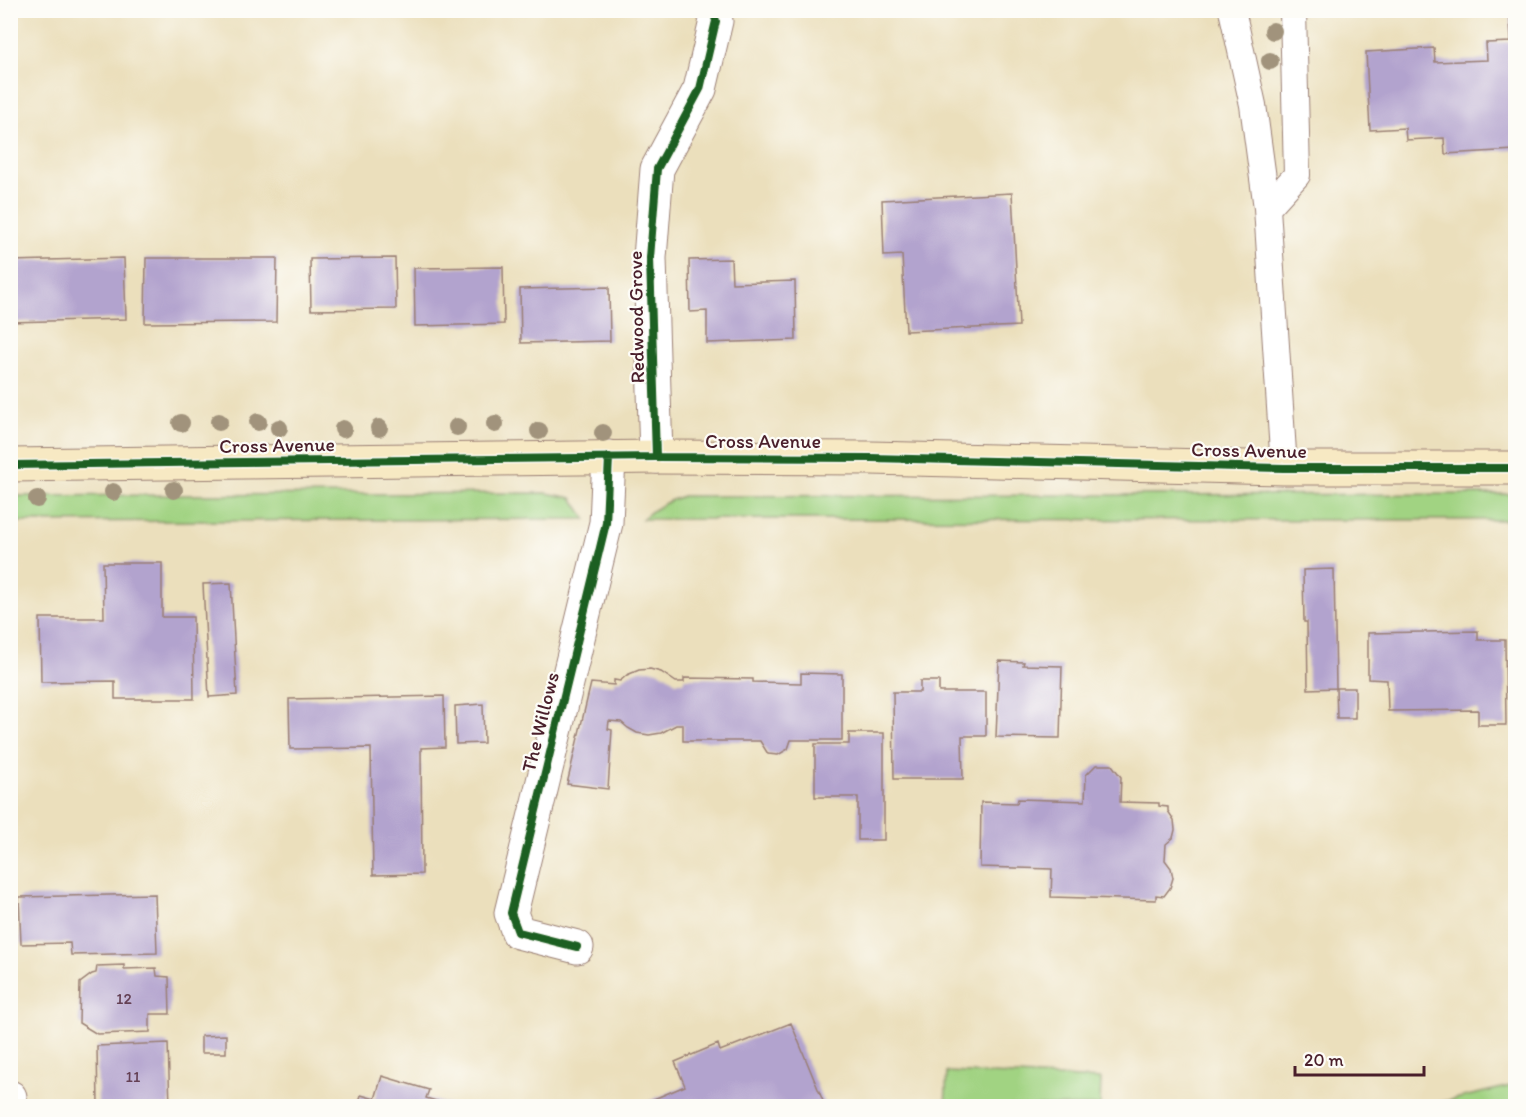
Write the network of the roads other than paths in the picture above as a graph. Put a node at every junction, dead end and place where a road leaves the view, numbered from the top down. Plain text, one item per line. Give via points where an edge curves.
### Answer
1 (714, 10) edge
2 (1232, 10) edge
3 (1293, 10) edge
4 (1267, 208) junction
5 (609, 457) junction
6 (656, 457) junction
7 (10, 465) edge
8 (1284, 468) junction
9 (1515, 468) edge
10 (577, 947) dead end
11 (10, 1097) edge
12 (11, 1107) edge

1 - 6 street, Redwood Grove via 716,21 700,89 657,169 650,258
2 - 4 lane via 1253,105
3 - 4 lane via 1297,175
4 - 8 lane
5 - 6 street, Cross Avenue
5 - 7 street, Cross Avenue
5 - 10 street, The Willows via 606,523 511,913 518,932
6 - 8 street, Cross Avenue
8 - 9 street, Cross Avenue
11 - 12 street

